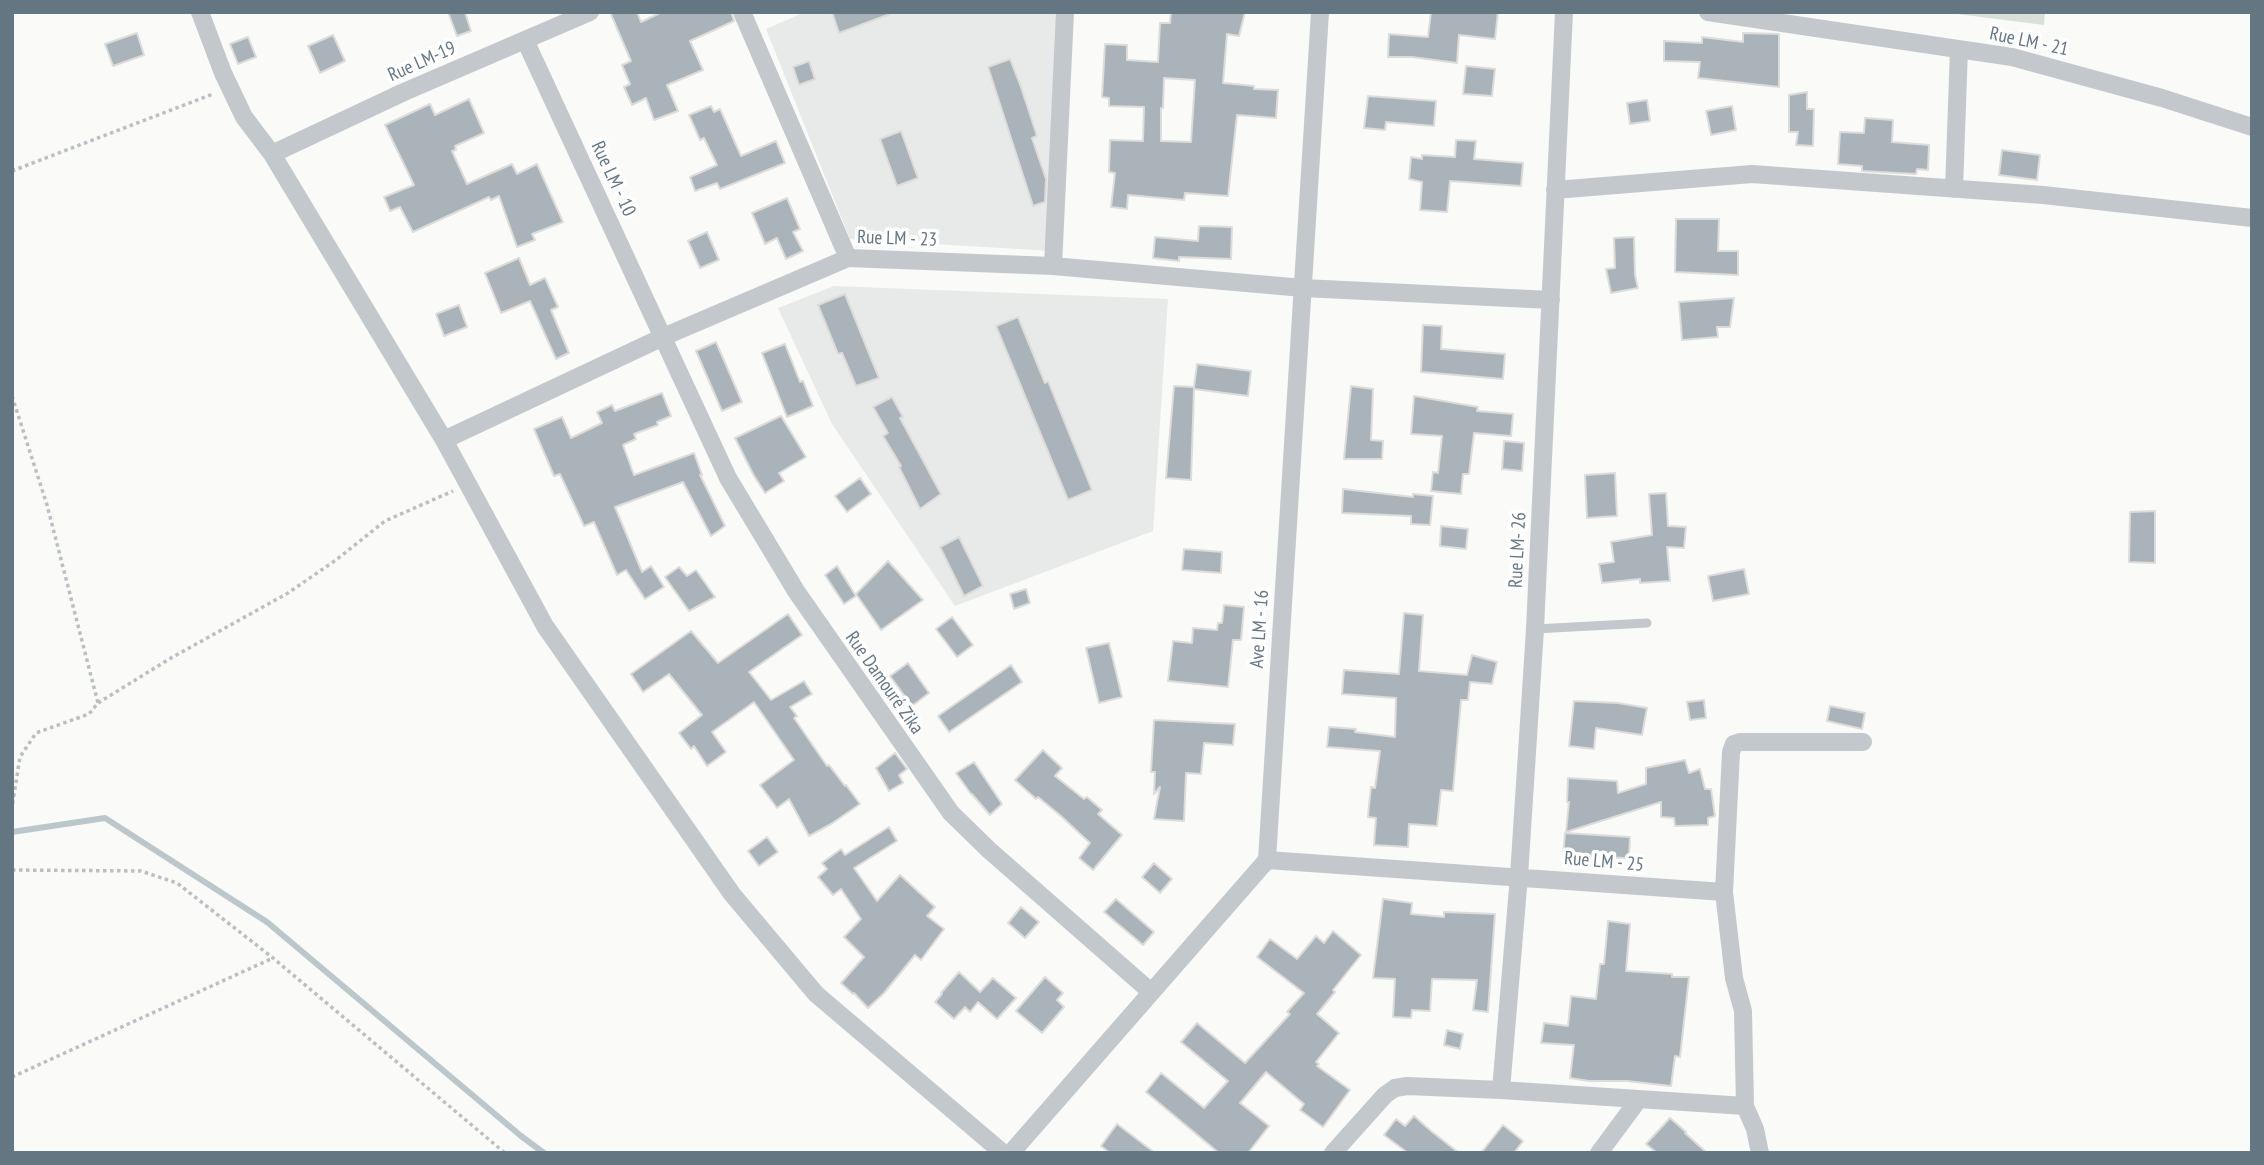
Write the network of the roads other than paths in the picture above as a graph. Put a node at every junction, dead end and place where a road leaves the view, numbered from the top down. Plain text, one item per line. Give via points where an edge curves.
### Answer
1 (200, 12) edge
2 (590, 12) edge
3 (1065, 12) edge
4 (1320, 12) edge
5 (1564, 12) edge
6 (1708, 12) edge
7 (747, 14) edge
8 (525, 40) junction
9 (1959, 50) junction
10 (2252, 127) edge
11 (272, 154) junction
12 (1954, 189) junction
13 (1555, 190) junction
14 (2252, 218) edge
15 (848, 258) junction
16 (1053, 266) junction
17 (1303, 288) junction
18 (1551, 300) junction
19 (663, 337) junction
20 (444, 440) junction
21 (1647, 623) dead end
22 (1535, 629) junction
23 (1863, 743) dead end
24 (1267, 860) junction
25 (1519, 876) junction
26 (1724, 892) junction
27 (1151, 992) junction
28 (1501, 1090) junction
29 (1639, 1099) junction
30 (1745, 1106) junction
31 (1003, 1153) edge
32 (1011, 1153) edge
33 (1334, 1153) edge
34 (1599, 1153) edge
35 (1760, 1153) edge

1 - 11 street via 244,117
2 - 8 street, Rue LM-19
3 - 16 street
4 - 17 street, Ave LM - 16
5 - 13 street, Rue LM- 26
6 - 9 street, Rue LM - 21
7 - 15 street
8 - 11 street, Rue LM-19
8 - 19 street, Rue LM - 10
9 - 10 street, Rue LM - 21 via 2067,71
9 - 12 street
11 - 20 street
12 - 13 street via 1752,174
12 - 14 street
13 - 18 street, Rue LM- 26
15 - 16 street, Rue LM - 23
15 - 19 street, Rue LM - 23
16 - 17 street, Rue LM - 23
17 - 18 street, Rue LM - 23
17 - 24 street, Ave LM - 16
18 - 22 street, Rue LM- 26
19 - 20 street, Rue LM - 23
19 - 27 street, Rue Damouré Zika via 749,516 938,797 989,850
20 - 31 street via 545,626 732,894 816,994
21 - 22 lane
22 - 25 street, Rue LM- 26
23 - 26 street via 1734,744
24 - 25 street, Rue LM - 25
24 - 27 street
25 - 26 street, Rue LM - 25
25 - 28 street, Rue LM- 26
26 - 30 street via 1734,978 1743,1011
27 - 32 street
28 - 29 street
28 - 33 street via 1395,1088
29 - 30 street
29 - 34 street
30 - 35 street

